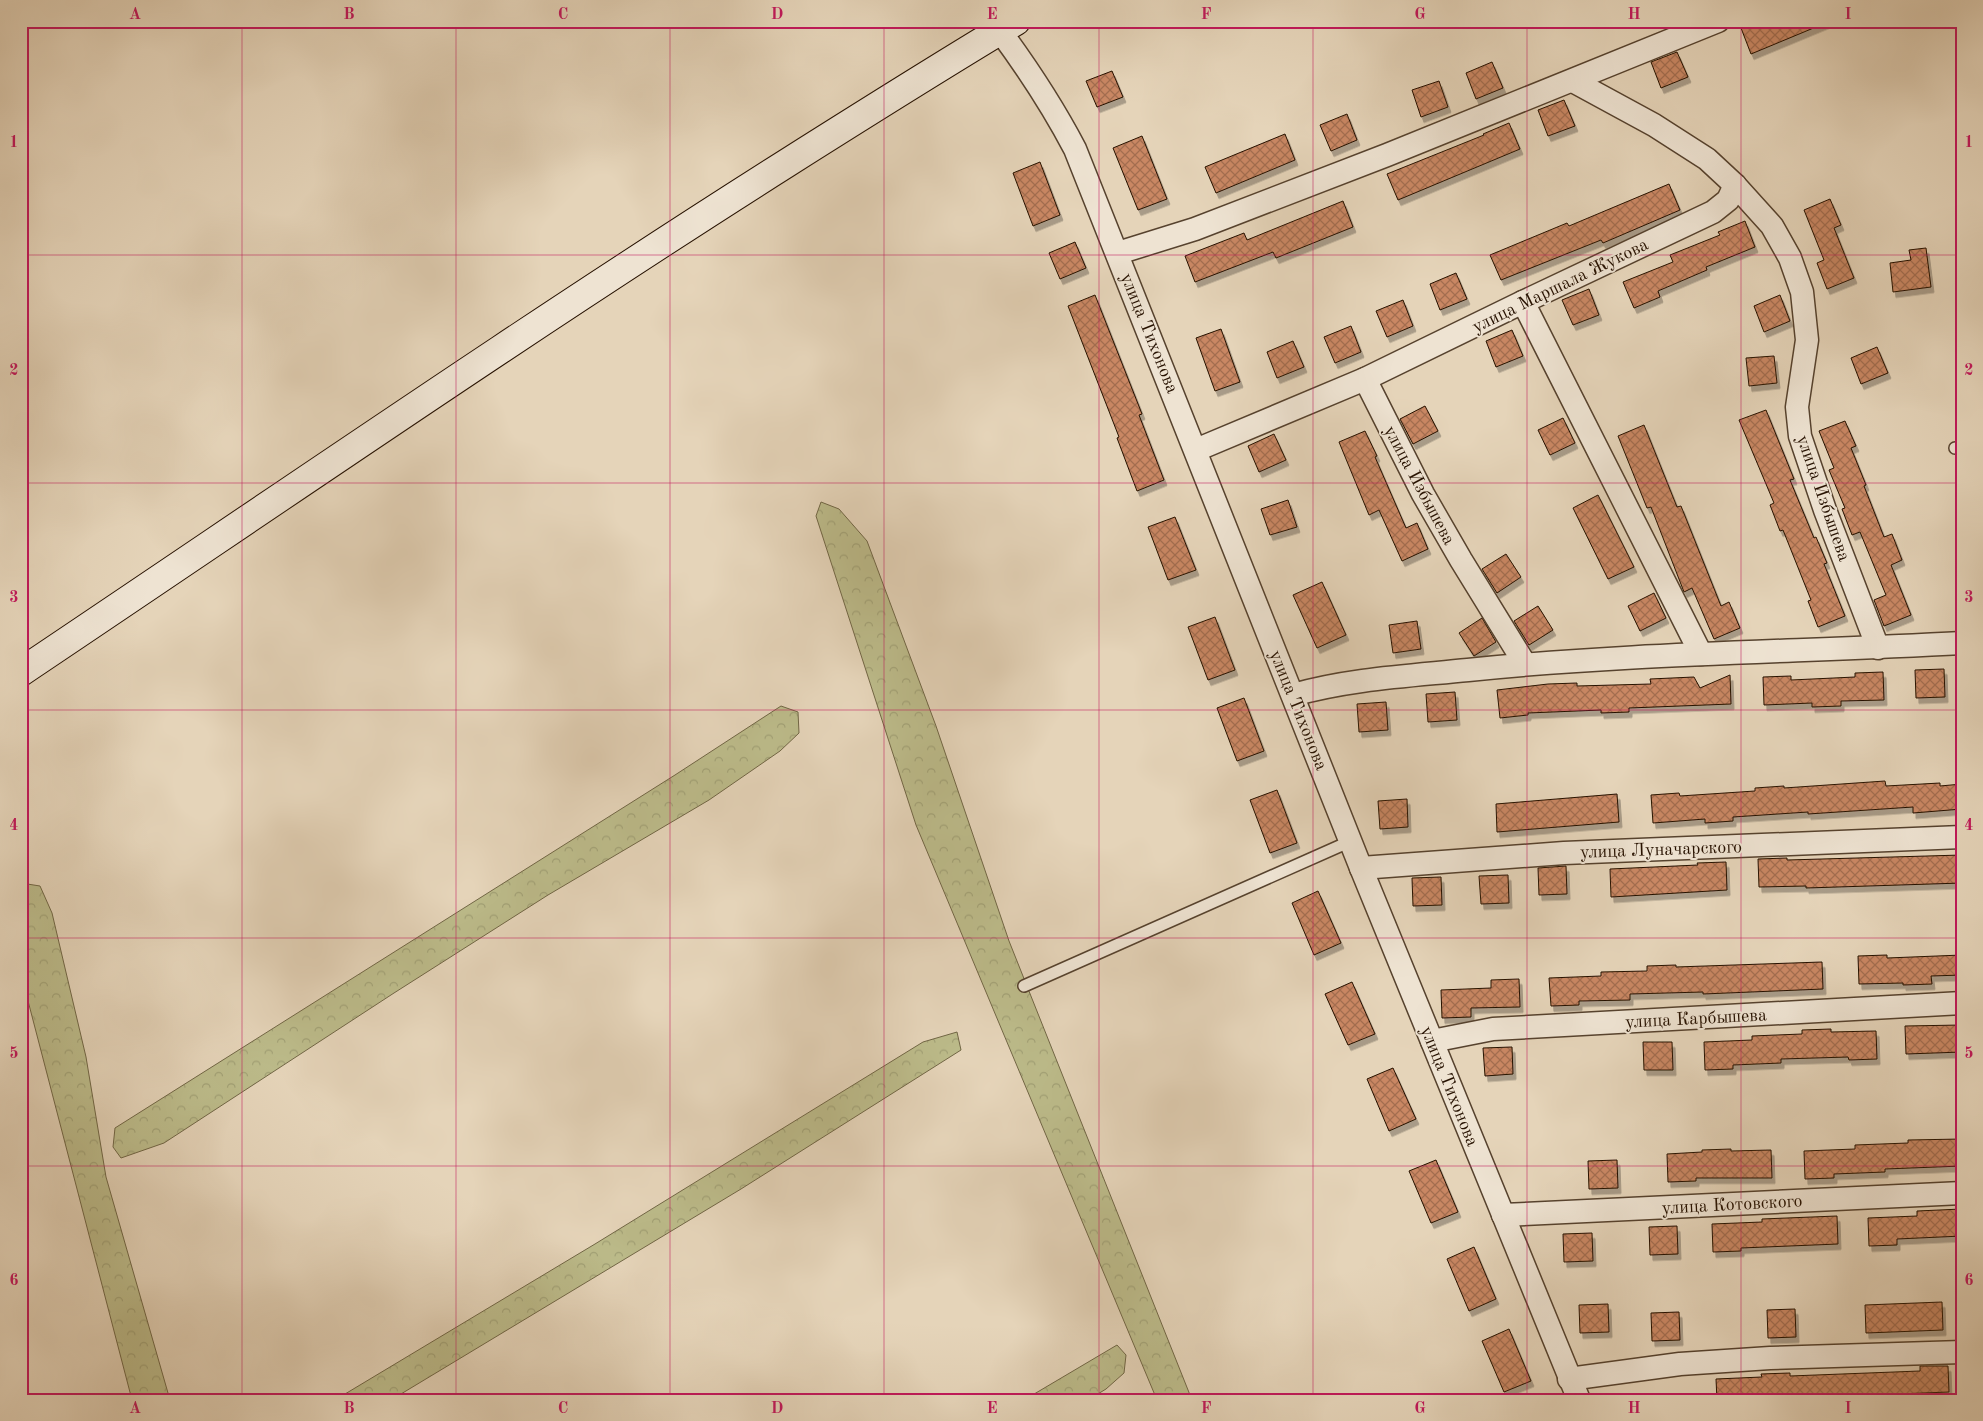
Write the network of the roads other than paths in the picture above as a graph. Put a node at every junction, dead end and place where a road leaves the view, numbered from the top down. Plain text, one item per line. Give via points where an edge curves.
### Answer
1 (1718, 21) edge
2 (1008, 26) edge
3 (1572, 81) junction
4 (1735, 185) junction
5 (1118, 253) junction
6 (1523, 302) junction
7 (1365, 380) junction
8 (1196, 450) junction
9 (1962, 643) edge
10 (1878, 648) junction
11 (1700, 654) junction
12 (1526, 664) junction
13 (21, 672) edge
14 (1293, 695) junction
15 (1962, 837) edge
16 (1350, 841) junction
17 (1361, 868) junction
18 (1024, 986) dead end
19 (1962, 1003) edge
20 (1432, 1041) junction
21 (1962, 1193) edge
22 (1503, 1215) junction
23 (1962, 1352) edge
24 (1569, 1378) junction
25 (1579, 1400) edge

1 - 3 street
2 - 5 street, улица Тихонова via 1029,70 1075,149
2 - 13 main road via 615,273
3 - 4 street via 1680,141 1707,159
3 - 5 street via 1195,229
4 - 6 street, улица Маршала Жукова via 1728,200 1713,212
4 - 10 street, улица Избышева via 1772,226 1790,258 1802,292 1808,340 1797,406 1800,436
5 - 8 street, улица Тихонова
6 - 7 street, улица Маршала Жукова
6 - 11 street
7 - 8 street, улица Маршала Жукова
7 - 12 street, улица Избышева via 1423,494
8 - 14 street, улица Тихонова
9 - 10 street
10 - 11 street
11 - 12 street
12 - 14 street via 1347,683
14 - 16 street, улица Тихонова
15 - 17 street, улица Луначарского via 1564,853
16 - 17 street, улица Тихонова
16 - 18 lane
17 - 20 street, улица Тихонова
19 - 20 street, улица Карбышева via 1493,1029
20 - 22 street, улица Тихонова
21 - 22 street, улица Котовского
22 - 24 street, улица Тихонова
23 - 24 street via 1770,1358 1680,1364
24 - 25 street, улица Тихонова

